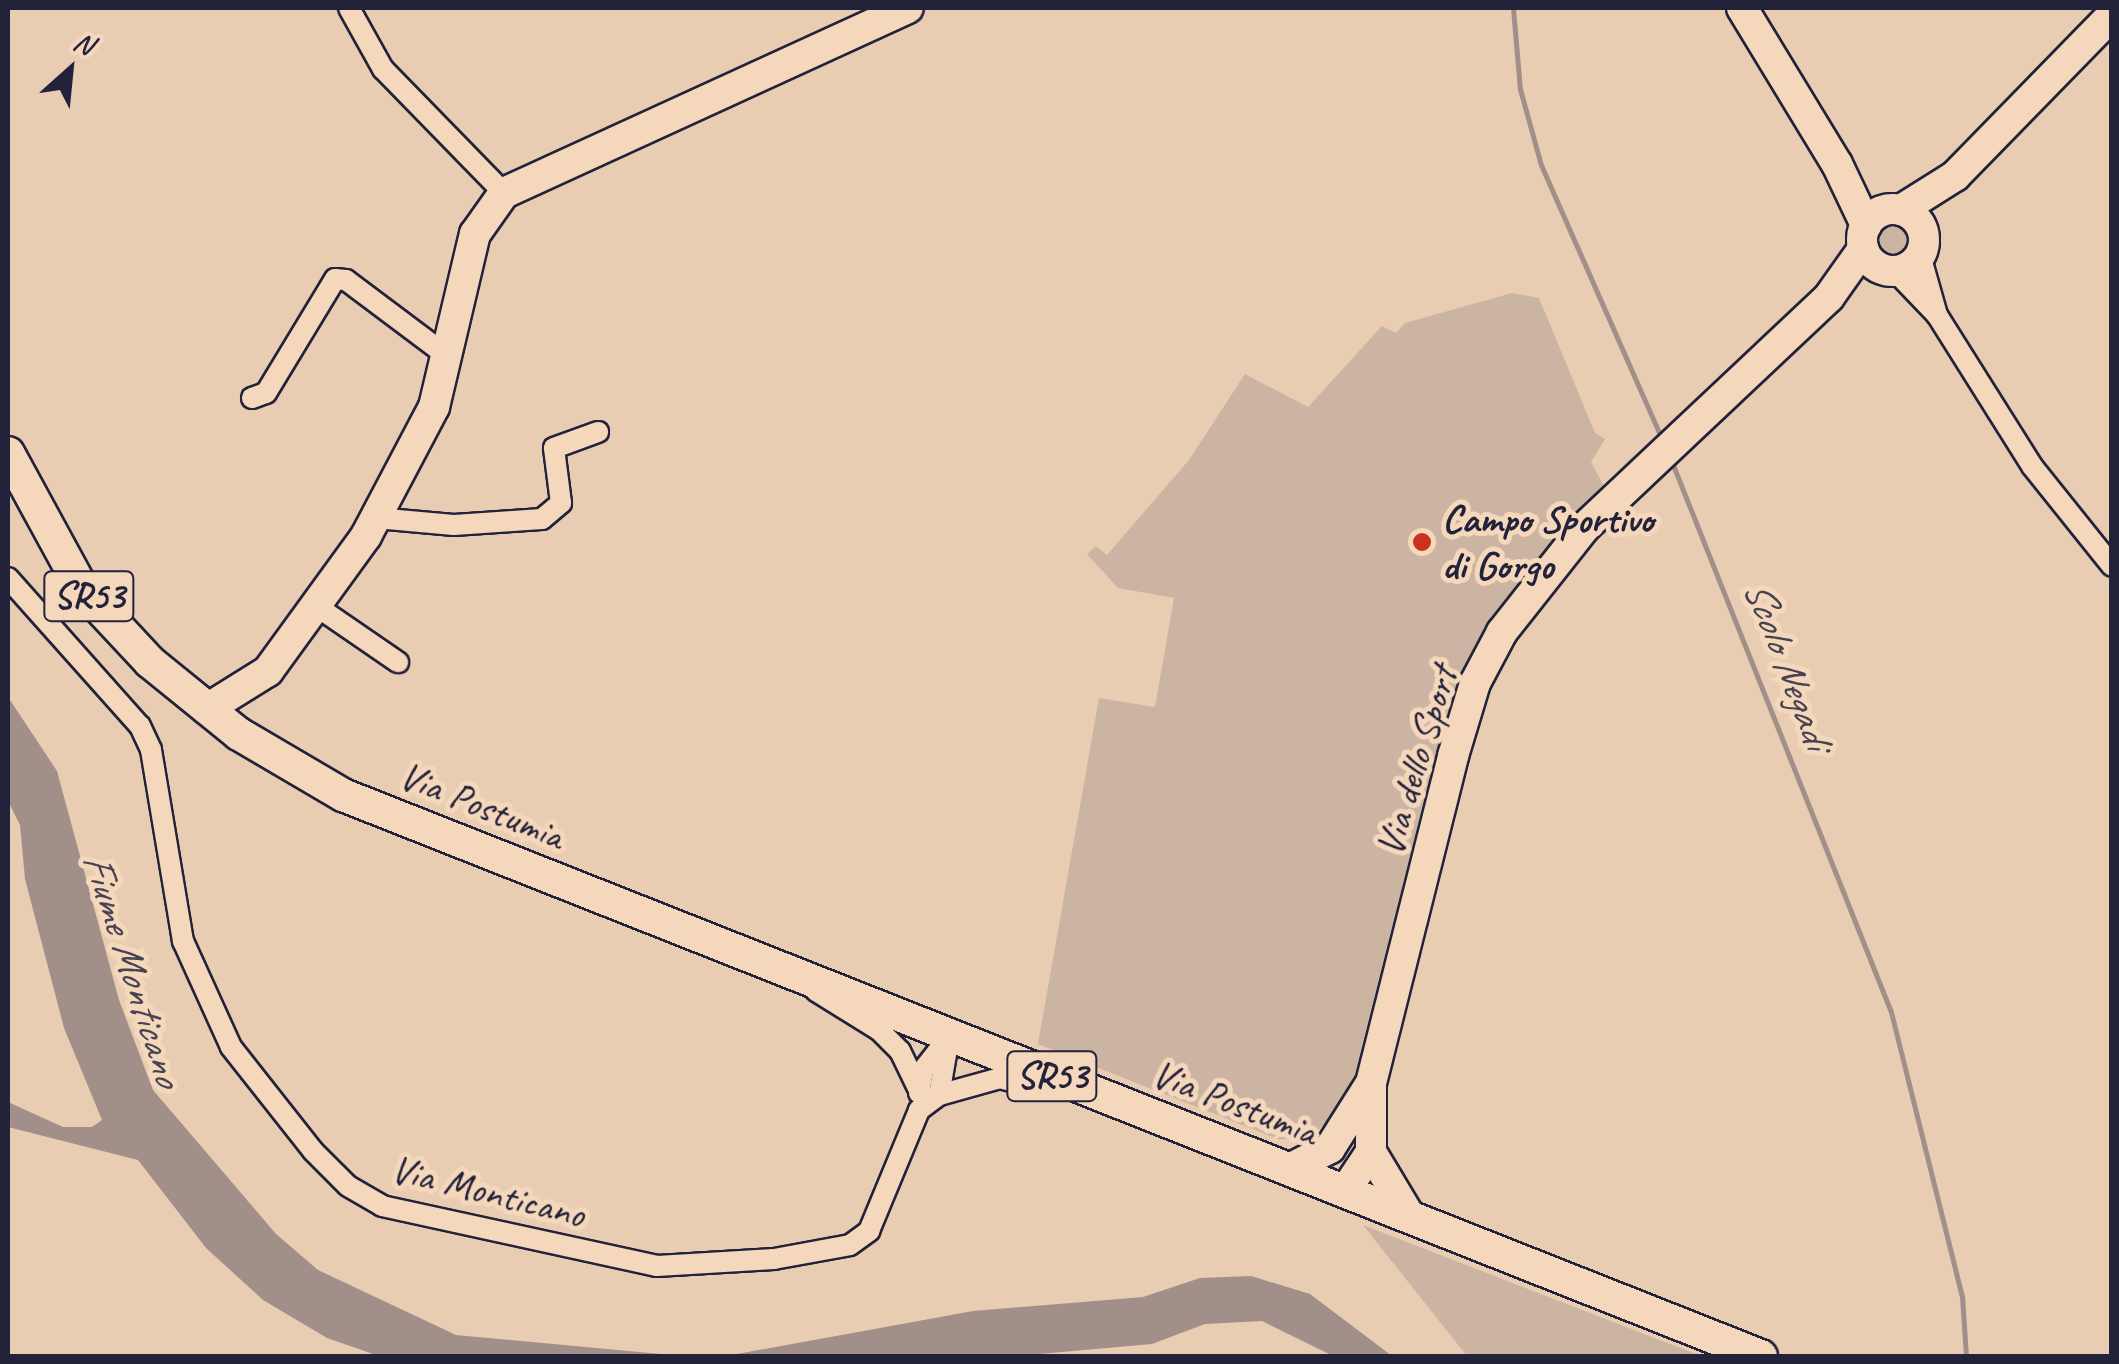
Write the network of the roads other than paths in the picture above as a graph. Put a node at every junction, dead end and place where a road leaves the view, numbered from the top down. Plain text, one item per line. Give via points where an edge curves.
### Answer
1 (350, 8) edge
2 (908, 8) edge
3 (1742, 8) edge
4 (2112, 15) edge
5 (504, 193) junction
6 (1892, 241) junction
7 (1938, 315) junction
8 (450, 358) junction
9 (252, 398) dead end
10 (598, 432) dead end
11 (8, 453) edge
12 (376, 518) junction
13 (2112, 566) edge
14 (8, 578) edge
15 (318, 608) junction
16 (398, 662) dead end
17 (224, 723) junction
18 (799, 977) junction
19 (950, 1037) junction
20 (1069, 1083) junction
21 (1370, 1083) junction
22 (918, 1088) junction
23 (939, 1095) junction
24 (919, 1110) junction
25 (1348, 1124) junction
26 (1371, 1152) junction
27 (1289, 1169) junction
28 (1342, 1190) junction
29 (1410, 1217) junction
30 (1761, 1356) edge

1 - 5 street via 383,69
2 - 5 street
3 - 6 street
4 - 6 street, Via dello Sport
5 - 8 street via 475,234
6 - 7 street
6 - 7 street
6 - 21 street, Via dello Sport via 1534,586 1475,683
7 - 13 street via 2032,466
8 - 9 street via 346,280 334,279 266,394
8 - 12 street via 434,407
10 - 12 street via 554,448 561,503 542,519 454,525
11 - 17 main road, SR53 via 82,589 150,662
12 - 15 street
14 - 24 street, Via Monticano via 140,726 150,750 183,941 206,1002 262,1090 362,1196 402,1214 657,1266 774,1258 850,1244 869,1231
15 - 16 street
15 - 17 street
17 - 18 main road, Via Postumia / SR53 via 342,795
18 - 19 main road, Via Postumia / SR53
18 - 22 street via 842,1012 879,1030 900,1050
19 - 20 main road, Via Postumia / SR53
19 - 22 street
19 - 23 street
20 - 23 street via 1026,1086 1000,1078
20 - 27 main road, Via Postumia / SR53
21 - 25 street
21 - 26 street, Via dello Sport
22 - 24 street
23 - 24 street
25 - 27 street via 1330,1148
25 - 28 street
26 - 28 street
26 - 29 street
27 - 28 main road, Via Postumia / SR53
28 - 29 main road, Via Postumia / SR53
29 - 30 main road, Via Postumia / SR53

